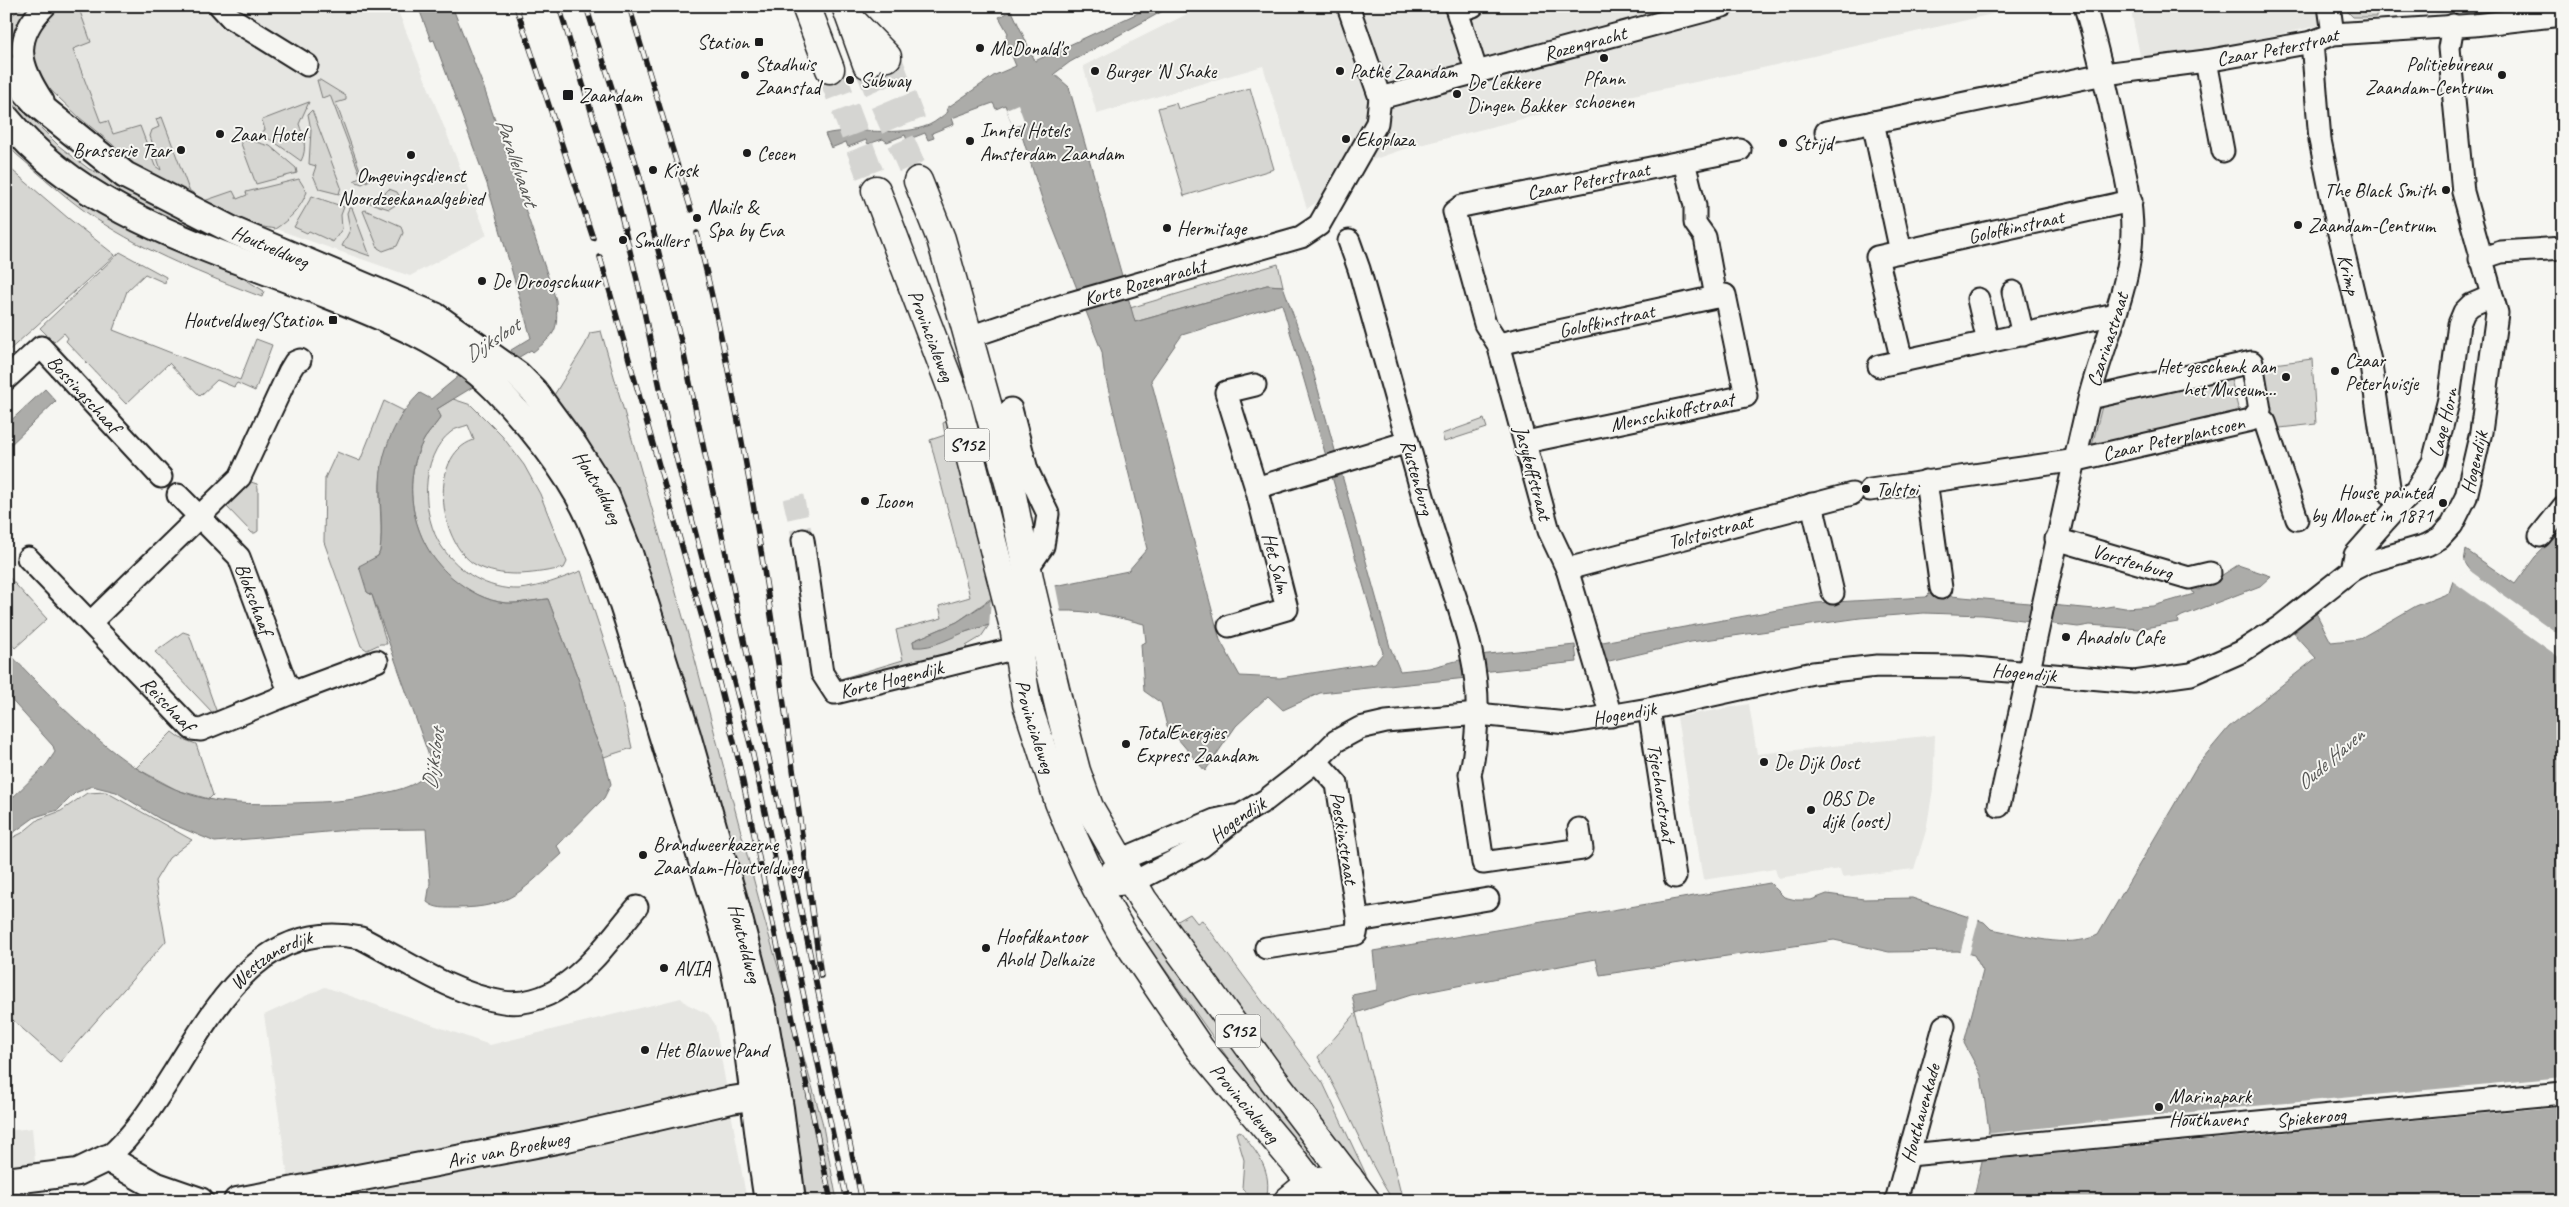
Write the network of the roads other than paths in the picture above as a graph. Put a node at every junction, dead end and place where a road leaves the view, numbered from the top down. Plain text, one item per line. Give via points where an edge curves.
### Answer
1 (45, 6) edge
2 (220, 6) edge
3 (806, 6) edge
4 (1348, 6) edge
5 (1473, 6) edge
6 (1724, 6) edge
7 (2085, 6) edge
8 (2329, 6) edge
9 (848, 13) edge
10 (2563, 15) edge
11 (2453, 25) junction
12 (2333, 34) junction
13 (2312, 42) junction
14 (877, 61) tunnel mouth
15 (2206, 61) junction
16 (307, 65) dead end
17 (6, 69) edge
18 (830, 69) tunnel mouth
19 (1477, 73) junction
20 (2104, 74) junction
21 (1380, 98) junction
22 (6, 118) edge
23 (57, 122) junction
24 (1873, 122) junction
25 (1826, 132) dead end
26 (1740, 150) dead end
27 (2223, 151) dead end
28 (1684, 162) junction
29 (924, 177) tunnel mouth
30 (876, 190) tunnel mouth
31 (2131, 201) junction
32 (1457, 229) joint
33 (1349, 241) dead end
34 (2563, 248) edge
35 (1901, 252) junction
36 (2480, 259) junction
37 (2014, 292) dead end
38 (1721, 296) junction
39 (2492, 296) junction
40 (1978, 299) dead end
41 (2116, 314) junction
42 (2023, 335) junction
43 (968, 337) junction
44 (1988, 342) junction
45 (1498, 344) junction
46 (478, 359) junction
47 (300, 360) dead end
48 (1902, 361) junction
49 (1880, 366) dead end
50 (6, 379) edge
51 (1255, 385) dead end
52 (2090, 398) junction
53 (1011, 409) dead end
54 (2256, 414) junction
55 (1526, 442) junction
56 (1412, 445) junction
57 (1000, 448) junction
58 (2077, 460) junction
59 (1027, 470) junction
60 (161, 476) dead end
61 (1926, 481) junction
62 (1256, 488) junction
63 (178, 495) dead end
64 (1812, 504) junction
65 (2399, 505) junction
66 (2563, 507) edge
67 (198, 517) junction
68 (2297, 519) dead end
69 (2540, 536) dead end
70 (2056, 539) junction
71 (804, 540) tunnel mouth
72 (28, 558) dead end
73 (1567, 568) junction
74 (2352, 570) junction
75 (2210, 573) dead end
76 (1021, 583) junction
77 (1941, 588) dead end
78 (1833, 593) dead end
79 (91, 622) junction
80 (1229, 626) dead end
81 (1029, 635) junction
82 (377, 661) dead end
83 (2030, 672) junction
84 (294, 692) junction
85 (1649, 709) junction
86 (1478, 714) junction
87 (1610, 716) junction
88 (1316, 762) junction
89 (1999, 806) dead end
90 (1579, 829) dead end
91 (1126, 873) junction
92 (1675, 877) dead end
93 (1096, 887) junction
94 (1488, 900) dead end
95 (637, 907) dead end
96 (1358, 921) junction
97 (1266, 948) dead end
98 (1944, 1026) dead end
99 (778, 1092) junction
100 (2563, 1093) edge
101 (752, 1097) junction
102 (1909, 1155) junction
103 (107, 1158) junction
104 (1348, 1177) junction
105 (6, 1181) edge
106 (1318, 1191) edge
107 (200, 1201) edge
108 (237, 1201) edge
109 (768, 1201) edge
110 (792, 1201) edge
111 (1288, 1201) edge
112 (1335, 1201) edge
113 (1366, 1201) edge
114 (1896, 1201) edge

1 - 23 street via 26,30 21,58 37,92
2 - 16 street via 231,18
3 - 18 main road
4 - 21 street
5 - 19 street via 1457,10
6 - 19 street, Rozengracht
7 - 20 street, Czarinastraat
8 - 12 street
9 - 14 main road
10 - 11 street, Czaar Peterstraat
11 - 12 street, Czaar Peterstraat
11 - 36 street, Hogendijk via 2449,48 2463,192
12 - 13 street, Czaar Peterstraat
13 - 15 street, Czaar Peterstraat
13 - 65 street, Krimp via 2320,140 2371,365 2390,493
15 - 20 street, Czaar Peterstraat
15 - 27 street
17 - 23 street, Houtveldweg
19 - 21 street, Rozengracht
20 - 24 street, Czaar Peterstraat
20 - 31 street, Czarinastraat
21 - 43 street, Korte Rozengracht via 1377,123 1319,225 1301,237 1068,304
22 - 46 street, Houtveldweg via 62,172 110,205 223,256 398,323
23 - 46 street, Houtveldweg via 126,175 234,231 435,316
24 - 25 street
24 - 35 street
26 - 28 street, Czaar Peterstraat
28 - 32 street, Czaar Peterstraat via 1462,206 1454,212
28 - 38 street via 1695,206 1694,223 1705,237
29 - 43 main road, Provincialeweg / S152
30 - 76 main road, Provincialeweg / S152
31 - 35 street, Golofkinstraat
31 - 41 street, Czarinastraat via 2132,234
32 - 45 street, Jasykoffstraat via 1485,324
33 - 56 street, Rustenburg
34 - 36 street via 2510,251
35 - 48 street, Golofkinstraat via 1876,257
36 - 39 street, Hogendijk
37 - 42 street
38 - 45 street, Golofkinstraat
38 - 55 street, Menschikoffstraat via 1746,396
39 - 65 street, Lage Horn via 2464,312 2459,324 2449,398 2433,462 2416,490
39 - 74 street, Hogendijk via 2497,313 2481,432 2466,497 2456,519 2440,538 2428,545 2368,562
40 - 44 street
41 - 42 street
41 - 52 street, Czarinastraat
42 - 44 street
43 - 57 main road, Provincialeweg / S152
44 - 48 street
45 - 55 street, Jasykoffstraat
46 - 99 street, Houtveldweg via 518,375 533,390 606,496 629,553 687,735 763,1011
46 - 101 street, Houtveldweg via 494,387 563,470 589,516 618,591 733,963 744,1014
47 - 67 street via 289,372 240,477
48 - 49 street
50 - 60 street, Bossingschaaf via 41,347
51 - 62 street, Het Salm via 1226,392
52 - 54 street, Czaar Peterplantsoen via 2252,362 2260,410
52 - 58 street, Czarinastraat
53 - 59 street
54 - 58 street, Czaar Peterplantsoen via 2251,420
54 - 68 street via 2265,422
55 - 73 street, Jasykoffstraat via 1549,531
56 - 62 street via 1347,460
56 - 86 street, Rustenburg via 1442,560 1474,655
57 - 59 street
57 - 76 main road, Provincialeweg / S152 via 1010,486
58 - 61 street, Tolstoistraat
58 - 70 street, Czarinastraat
59 - 76 street via 1048,514 1043,546
61 - 64 street, Tolstoistraat
61 - 77 street
62 - 80 street, Het Salm via 1287,608
63 - 67 street
64 - 73 street, Tolstoistraat
64 - 78 street
65 - 74 street, Lage Horn via 2355,555
66 - 69 street
67 - 79 street
67 - 84 street, Blokschaaf via 239,557 285,681
70 - 75 street, Vorstenburg via 2189,578
70 - 83 street, Czarinastraat
71 - 81 street, Korte Hogendijk via 822,673 835,693
72 - 79 street, Reischaaf
73 - 87 street, Jasykoffstraat
74 - 83 street, Hogendijk via 2282,626 2241,652 2191,674 2134,682
76 - 81 main road, Provincialeweg / S152
79 - 84 street, Reischaaf via 192,729 201,730
81 - 91 main road, Provincialeweg / S152 via 1089,808
81 - 93 main road, Provincialeweg / S152 via 1028,704 1067,821
82 - 84 street, Reischaaf
83 - 85 street, Hogendijk via 1877,666 1813,673
83 - 89 street
85 - 87 street, Hogendijk
85 - 92 street, Tsjechovstraat
86 - 87 street, Hogendijk via 1568,723
86 - 88 street, Hogendijk via 1386,722 1360,728 1336,740
86 - 90 street, Rustenburg via 1474,763 1470,774 1483,863 1582,849
88 - 91 street, Hogendijk via 1201,847 1161,870
88 - 96 street, Poeskinstraat via 1337,784
91 - 93 street, Hogendijk
91 - 104 main road, Provincialeweg / S152 via 1272,1078
93 - 106 main road, Provincialeweg / S152 via 1138,960 1200,1049
94 - 96 street
95 - 103 street, Westzanerdijk via 581,971 561,988 535,1000 504,1003 458,989 361,938 349,935 316,937 280,946 258,961 235,984 125,1143
96 - 97 street via 1356,934
98 - 102 street, Houthavenkade
99 - 101 street, Aris van Broekweg
99 - 110 street, Houtveldweg
100 - 102 street, Spiekeroog
101 - 108 street, Aris van Broekweg via 567,1138
101 - 109 street, Houtveldweg
102 - 114 street, Houthavenkade
103 - 105 street, Westzanerdijk via 78,1172
103 - 107 street via 154,1185
104 - 106 main road
104 - 112 main road
104 - 113 main road, Provincialeweg / S152
106 - 111 main road

